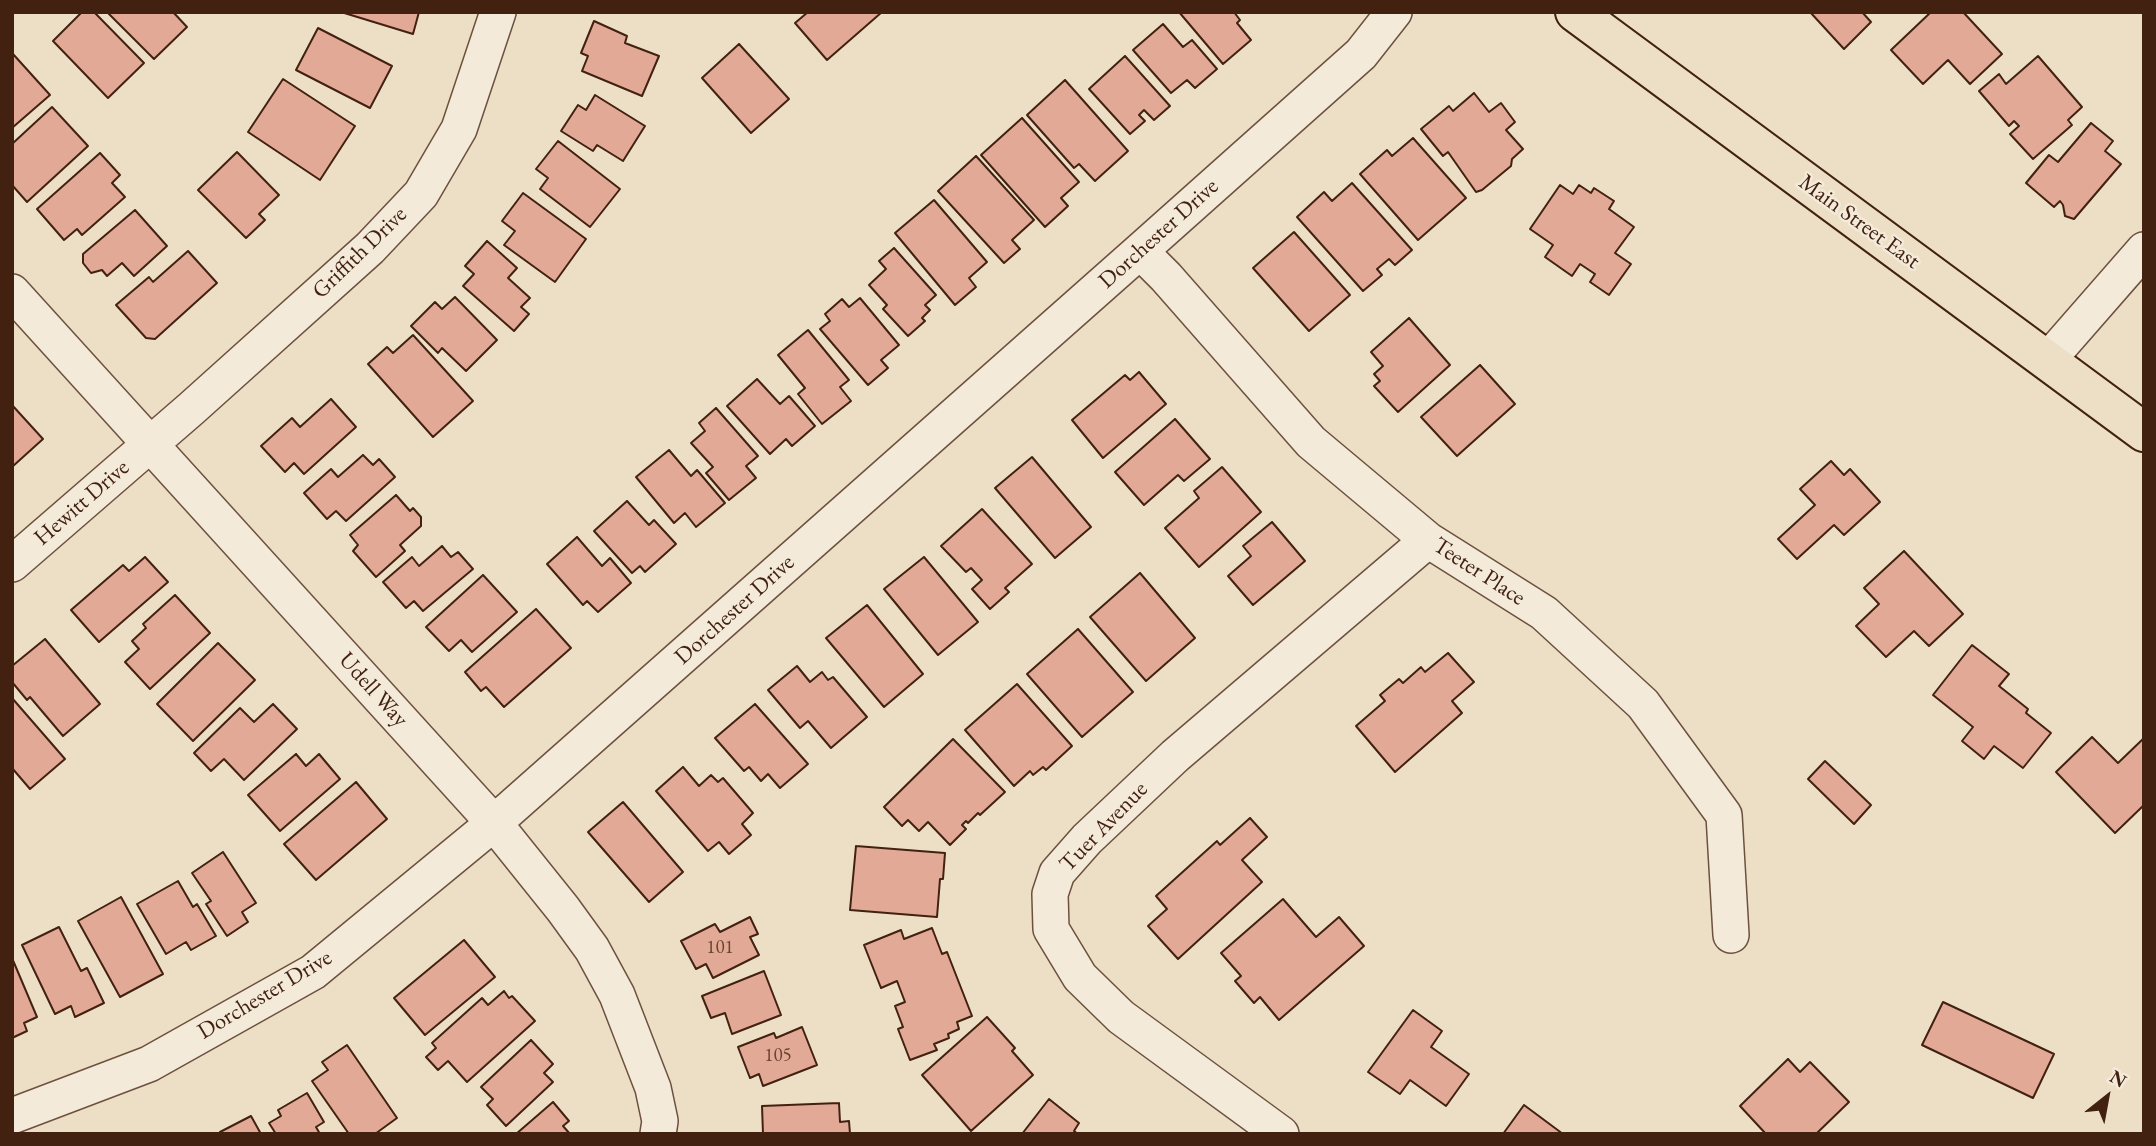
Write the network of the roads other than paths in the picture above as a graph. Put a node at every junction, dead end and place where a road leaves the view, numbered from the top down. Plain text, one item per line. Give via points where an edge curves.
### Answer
1 (498, 12) edge
2 (1394, 12) edge
3 (1575, 12) edge
4 (2144, 250) edge
5 (1140, 251) junction
6 (12, 292) edge
7 (2047, 361) junction
8 (2144, 432) edge
9 (151, 443) junction
10 (1428, 540) junction
11 (12, 564) edge
12 (494, 823) junction
13 (1731, 935) dead end
14 (12, 1116) edge
15 (657, 1134) edge
16 (1281, 1134) edge

1 - 9 street, Griffith Drive via 459,129 421,194 370,248
2 - 5 street, Dorchester Drive via 1361,54
3 - 7 main road, Main Street East
4 - 7 street
5 - 10 street, Teeter Place via 1311,442
5 - 12 street, Dorchester Drive
6 - 9 street, Udell Way
7 - 8 main road, Main Street East
9 - 11 street, Hewitt Drive
9 - 12 street, Udell Way
10 - 13 street, Teeter Place via 1544,613 1643,704 1724,815
10 - 16 street, Tuer Avenue via 1165,765 1087,839 1057,873 1050,894 1051,929 1080,977 1121,1017
12 - 14 street, Dorchester Drive via 313,972 149,1064
12 - 15 street, Udell Way via 564,909 617,995 653,1088 660,1121

